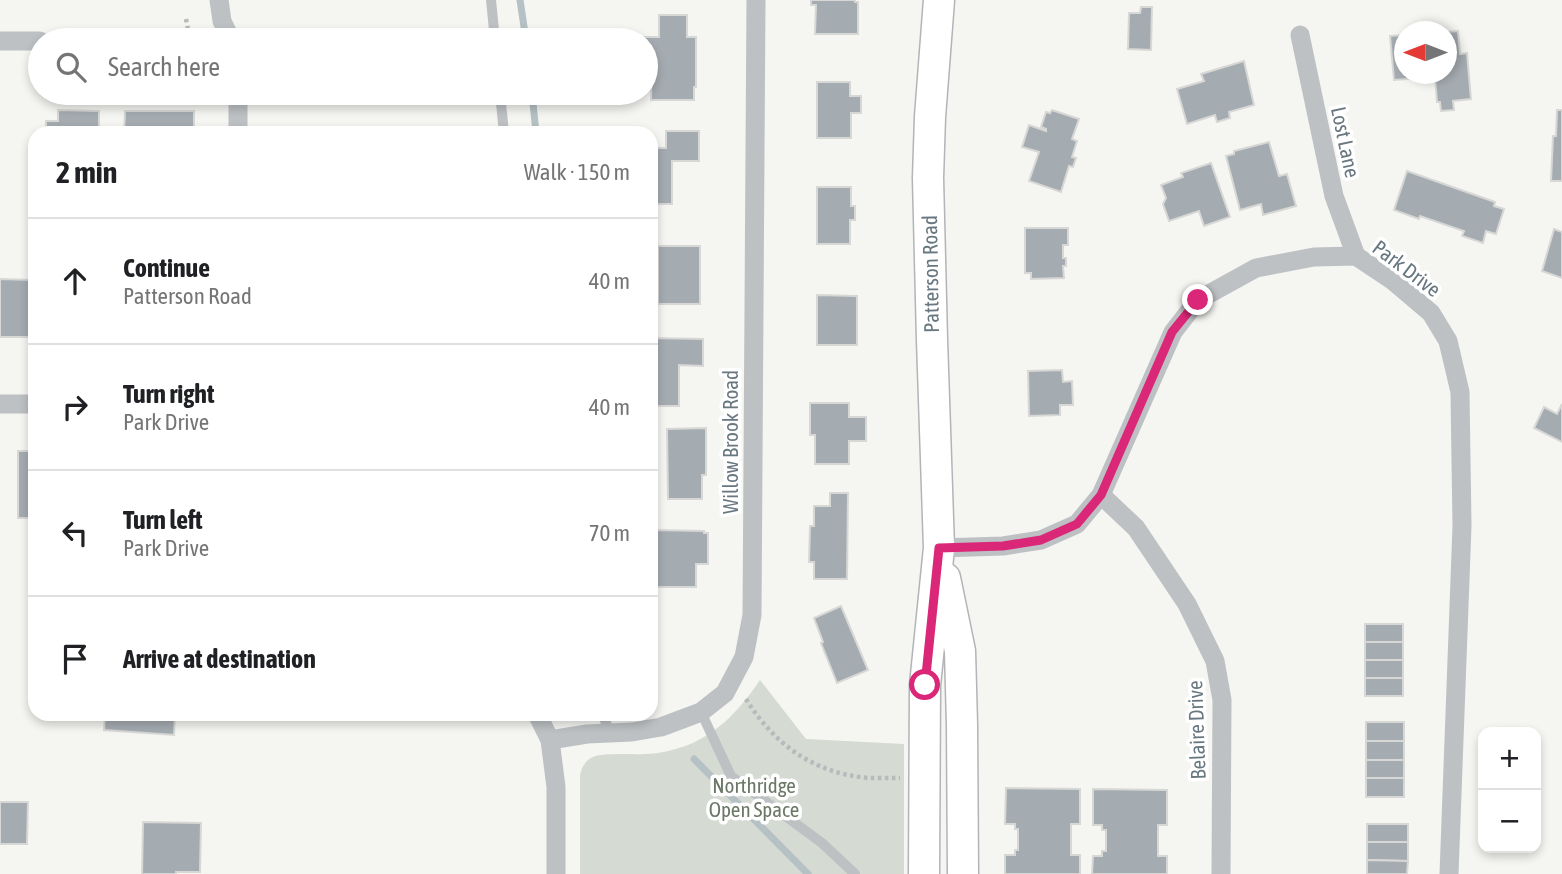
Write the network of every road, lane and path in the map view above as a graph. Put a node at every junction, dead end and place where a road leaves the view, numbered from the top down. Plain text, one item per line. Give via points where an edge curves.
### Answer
1 (219, 0) edge
2 (491, 0) edge
3 (755, 0) edge
4 (939, 0) edge
5 (186, 19) dead end
6 (188, 28) edge
7 (225, 28) edge
8 (494, 28) edge
9 (1300, 35) dead end
10 (0, 41) edge
11 (28, 41) edge
12 (238, 105) edge
13 (501, 105) edge
14 (238, 126) edge
15 (503, 126) edge
16 (1356, 256) junction
17 (0, 404) edge
18 (28, 404) edge
19 (1101, 495) junction
20 (939, 548) junction
21 (746, 698) dead end
22 (701, 712) junction
23 (540, 721) edge
24 (604, 721) edge
25 (610, 732) junction
26 (550, 740) junction
27 (907, 778) dead end
28 (556, 874) edge
29 (855, 874) edge
30 (925, 874) edge
31 (963, 874) edge
32 (1221, 874) edge
33 (1449, 874) edge

1 - 7 street
2 - 8 lane
3 - 22 street, Willow Brook Road via 752,615 744,657 725,693
4 - 20 main road, Patterson Road via 928,178
5 - 6 path
9 - 16 street, Lost Lane via 1334,196
10 - 11 street
12 - 14 street
13 - 15 lane
16 - 19 street, Park Drive via 1314,257 1256,268 1198,300 1172,332
16 - 33 street, Park Drive via 1431,313 1447,341 1460,391 1462,526
17 - 18 street
19 - 20 street, Park Drive via 1077,524 1041,540
19 - 32 street, Belaire Drive via 1136,528 1187,604 1215,661 1222,700
20 - 30 main road, Patterson Road via 925,685
20 - 31 main road, Patterson Road via 960,651
21 - 27 path via 768,729 814,764 869,778
22 - 25 street, Willow Brook Road via 661,727
22 - 29 lane via 731,776
23 - 26 street
24 - 25 lane
25 - 26 street, Willow Brook Road
26 - 28 street via 556,787

